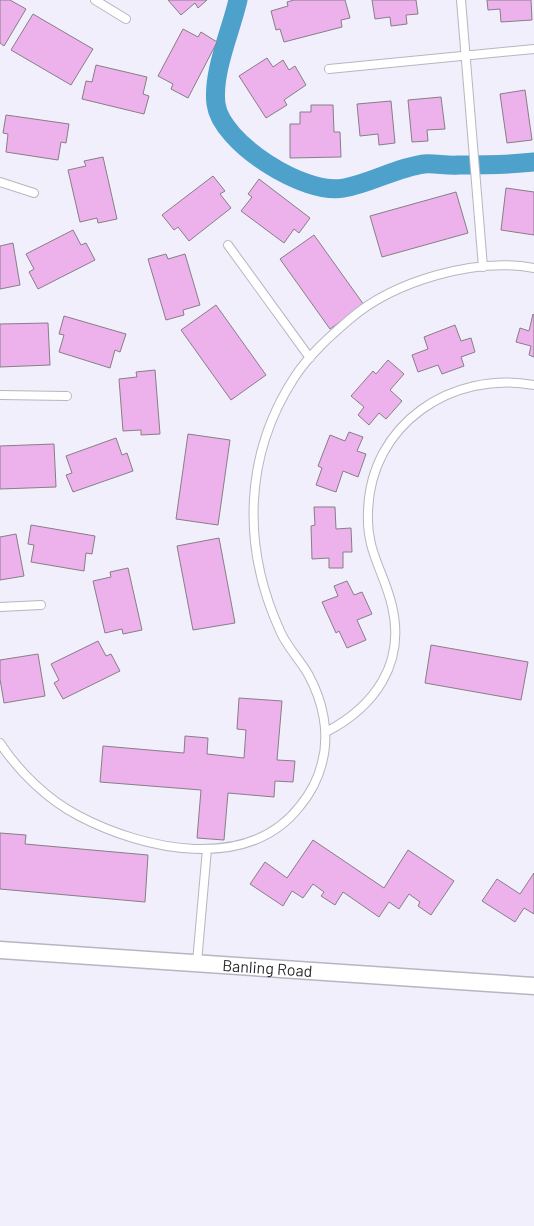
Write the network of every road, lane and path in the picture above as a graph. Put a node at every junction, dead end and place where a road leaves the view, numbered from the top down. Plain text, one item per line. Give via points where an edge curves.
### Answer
1 (95, 0) edge
2 (461, 0) edge
3 (126, 19) dead end
4 (534, 49) edge
5 (465, 56) junction
6 (329, 69) dead end
7 (0, 182) edge
8 (34, 193) dead end
9 (228, 245) dead end
10 (483, 267) junction
11 (534, 268) edge
12 (310, 358) junction
13 (534, 385) edge
14 (0, 395) edge
15 (66, 396) dead end
16 (41, 605) dead end
17 (0, 607) edge
18 (326, 732) junction
19 (0, 743) edge
20 (207, 849) junction
21 (0, 950) edge
22 (197, 962) junction
23 (534, 986) edge

1 - 3 lane
2 - 5 lane
4 - 5 lane
5 - 6 lane
5 - 10 lane
7 - 8 lane
9 - 12 lane
10 - 11 lane
10 - 12 lane via 438,275 396,290 357,313 323,342
12 - 18 lane via 294,378 273,417 259,460 253,505 255,550 265,594 283,636 308,674 321,702
13 - 18 lane via 493,381 445,394 424,406 390,442 379,463 368,511 374,559 392,606 395,632 392,658 368,703 349,720
14 - 15 lane
16 - 17 lane
18 - 20 lane via 322,764 311,792 292,817 267,835 238,846
19 - 20 lane via 39,788 76,815 117,834 161,846
20 - 22 lane
21 - 22 street, Banling Road
22 - 23 street, Banling Road

